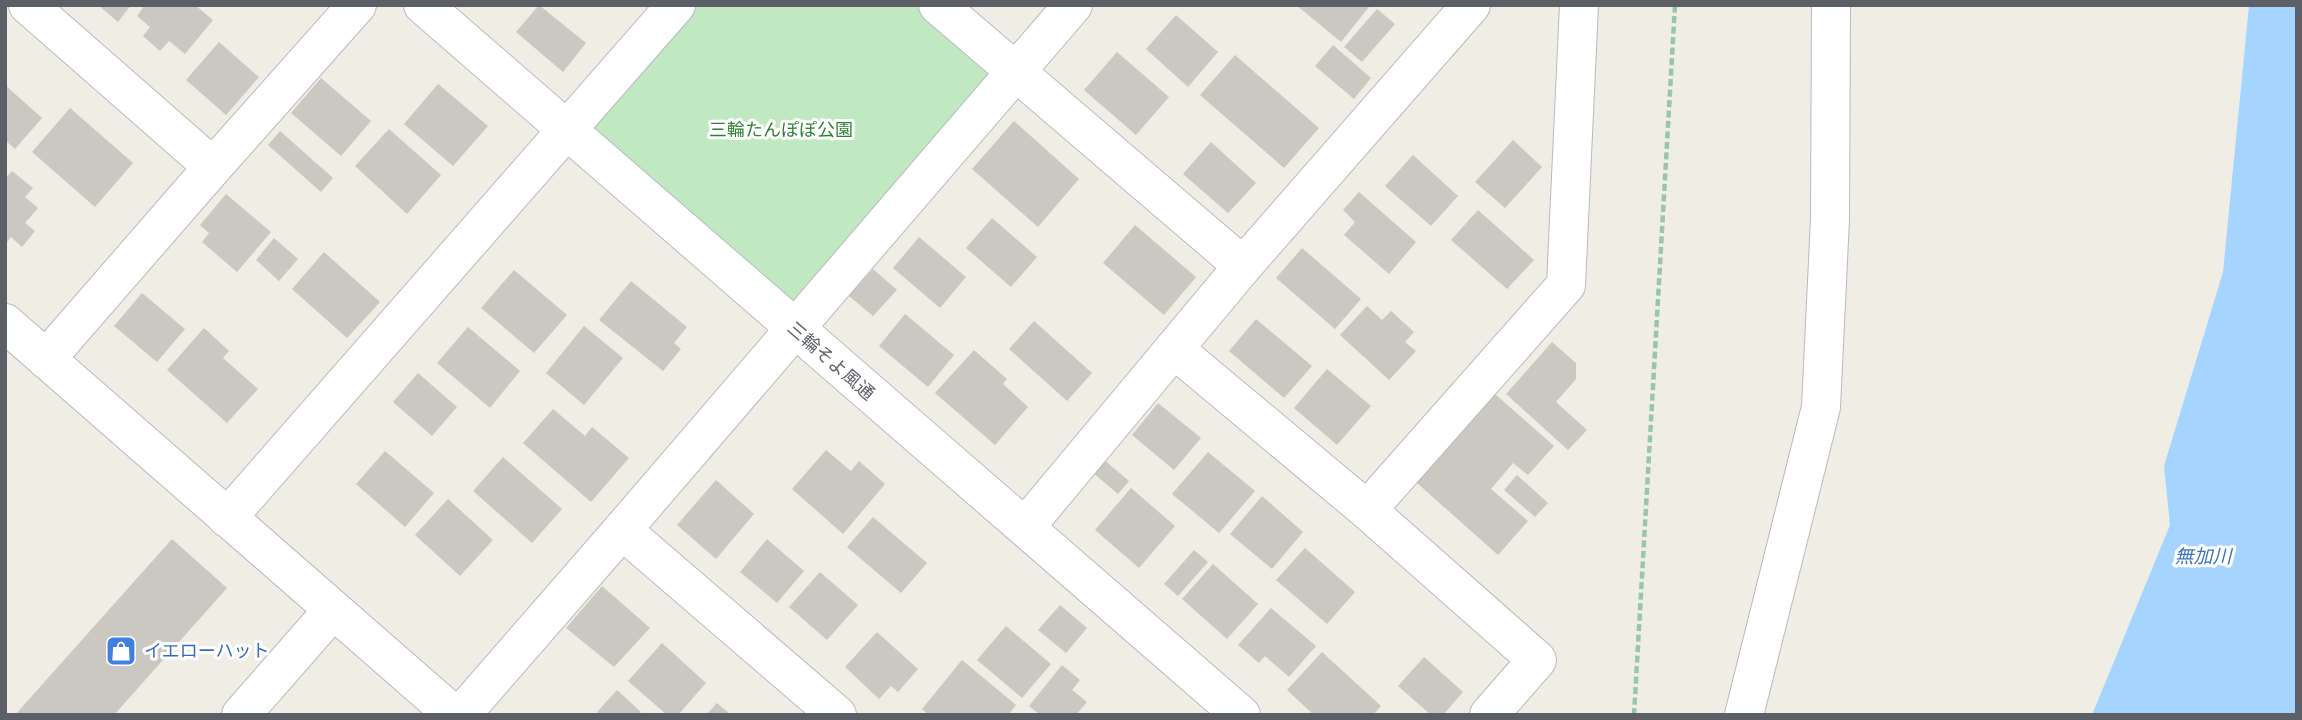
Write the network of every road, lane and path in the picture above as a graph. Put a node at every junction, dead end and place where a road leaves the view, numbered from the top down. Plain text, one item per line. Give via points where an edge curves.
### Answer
1 (28, 5) edge
2 (357, 5) edge
3 (423, 5) edge
4 (676, 5) edge
5 (938, 5) edge
6 (1073, 5) edge
7 (1471, 5) edge
8 (1579, 5) edge
9 (1675, 5) edge
10 (1831, 5) edge
11 (1015, 71) junction
12 (567, 131) junction
13 (213, 167) junction
14 (1243, 266) junction
15 (5, 323) edge
16 (795, 329) junction
17 (1174, 349) junction
18 (46, 359) junction
19 (1367, 510) junction
20 (227, 517) junction
21 (1026, 526) junction
22 (622, 530) junction
23 (333, 610) junction
24 (241, 715) edge
25 (454, 715) edge
26 (461, 715) edge
27 (837, 715) edge
28 (1241, 715) edge
29 (1489, 715) edge
30 (1634, 715) edge
31 (1744, 715) edge

1 - 13 street
2 - 13 street
3 - 12 street, 三輪そよ風通
4 - 12 street
5 - 11 street
6 - 11 street
7 - 14 street
8 - 19 street via 1566,285
9 - 30 path
10 - 31 street via 1830,219 1821,407
11 - 14 street
11 - 16 street
12 - 16 street, 三輪そよ風通
12 - 20 street
13 - 18 street
14 - 17 street
15 - 18 street
16 - 21 street, 三輪そよ風通
16 - 22 street
17 - 19 street
17 - 21 street
18 - 20 street
19 - 29 street via 1537,660
20 - 23 street
21 - 28 street, 三輪そよ風通
22 - 26 street
22 - 27 street
23 - 24 street
23 - 25 street

